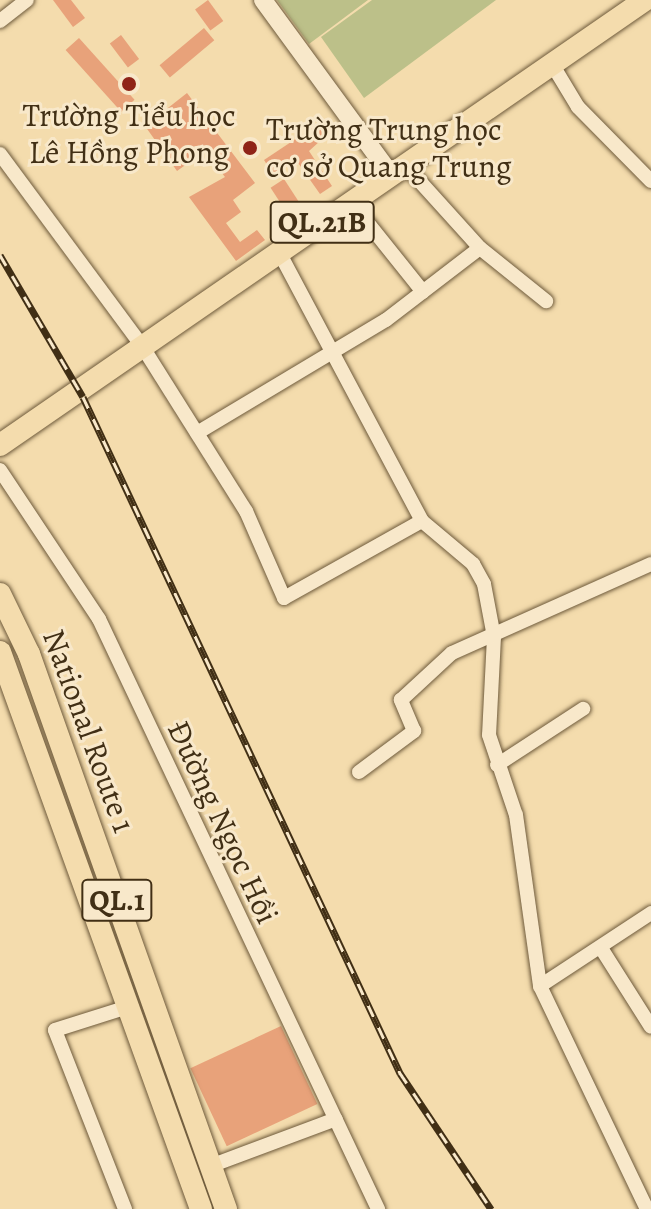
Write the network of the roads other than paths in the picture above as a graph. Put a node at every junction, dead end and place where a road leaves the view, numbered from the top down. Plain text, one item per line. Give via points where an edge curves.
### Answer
1 (263, 0) edge
2 (645, 0) edge
3 (19, 2) edge
4 (0, 21) edge
5 (552, 64) junction
6 (0, 154) edge
7 (398, 170) junction
8 (651, 181) edge
9 (351, 202) junction
10 (480, 248) junction
11 (279, 252) junction
12 (423, 292) junction
13 (546, 301) dead end
14 (142, 346) junction
15 (333, 353) junction
16 (197, 433) junction
17 (0, 445) edge
18 (0, 470) edge
19 (422, 521) junction
20 (651, 564) edge
21 (0, 594) edge
22 (494, 637) junction
23 (0, 652) edge
24 (583, 709) dead end
25 (497, 765) junction
26 (359, 772) dead end
27 (651, 913) edge
28 (601, 948) junction
29 (540, 986) junction
30 (131, 1006) junction
31 (651, 1027) edge
32 (336, 1119) junction
33 (213, 1165) junction
34 (125, 1209) edge
35 (201, 1209) edge
36 (226, 1209) edge
37 (378, 1209) edge
38 (647, 1209) edge

1 - 7 street
2 - 5 main road, QL.21B
3 - 4 street
5 - 7 main road, QL.21B
5 - 8 street via 578,107
6 - 14 street
7 - 9 main road, QL.21B
7 - 10 street
9 - 11 main road, QL.21B
9 - 12 street
10 - 12 street
10 - 13 street
11 - 14 main road, QL.21B
11 - 15 street
12 - 15 street
14 - 16 street
14 - 17 main road, QL.21B
15 - 16 street
15 - 19 street
16 - 19 street via 246,511 284,598
18 - 32 street, Đường Ngọc Hồi via 99,619
19 - 22 street via 473,564
20 - 22 street
21 - 33 main road, National Route 1 / QL.1 via 29,654
22 - 25 street via 489,735
22 - 26 street via 452,653 401,700 414,731
23 - 30 main road, National Route 1 / QL.1
24 - 25 street
25 - 29 street via 516,815
27 - 28 street
28 - 29 street
28 - 31 street
29 - 38 street
30 - 34 street via 55,1030
30 - 35 main road, National Route 1 / QL.1
32 - 33 street
32 - 37 street, Đường Ngọc Hồi
33 - 36 main road, National Route 1 / QL.1

